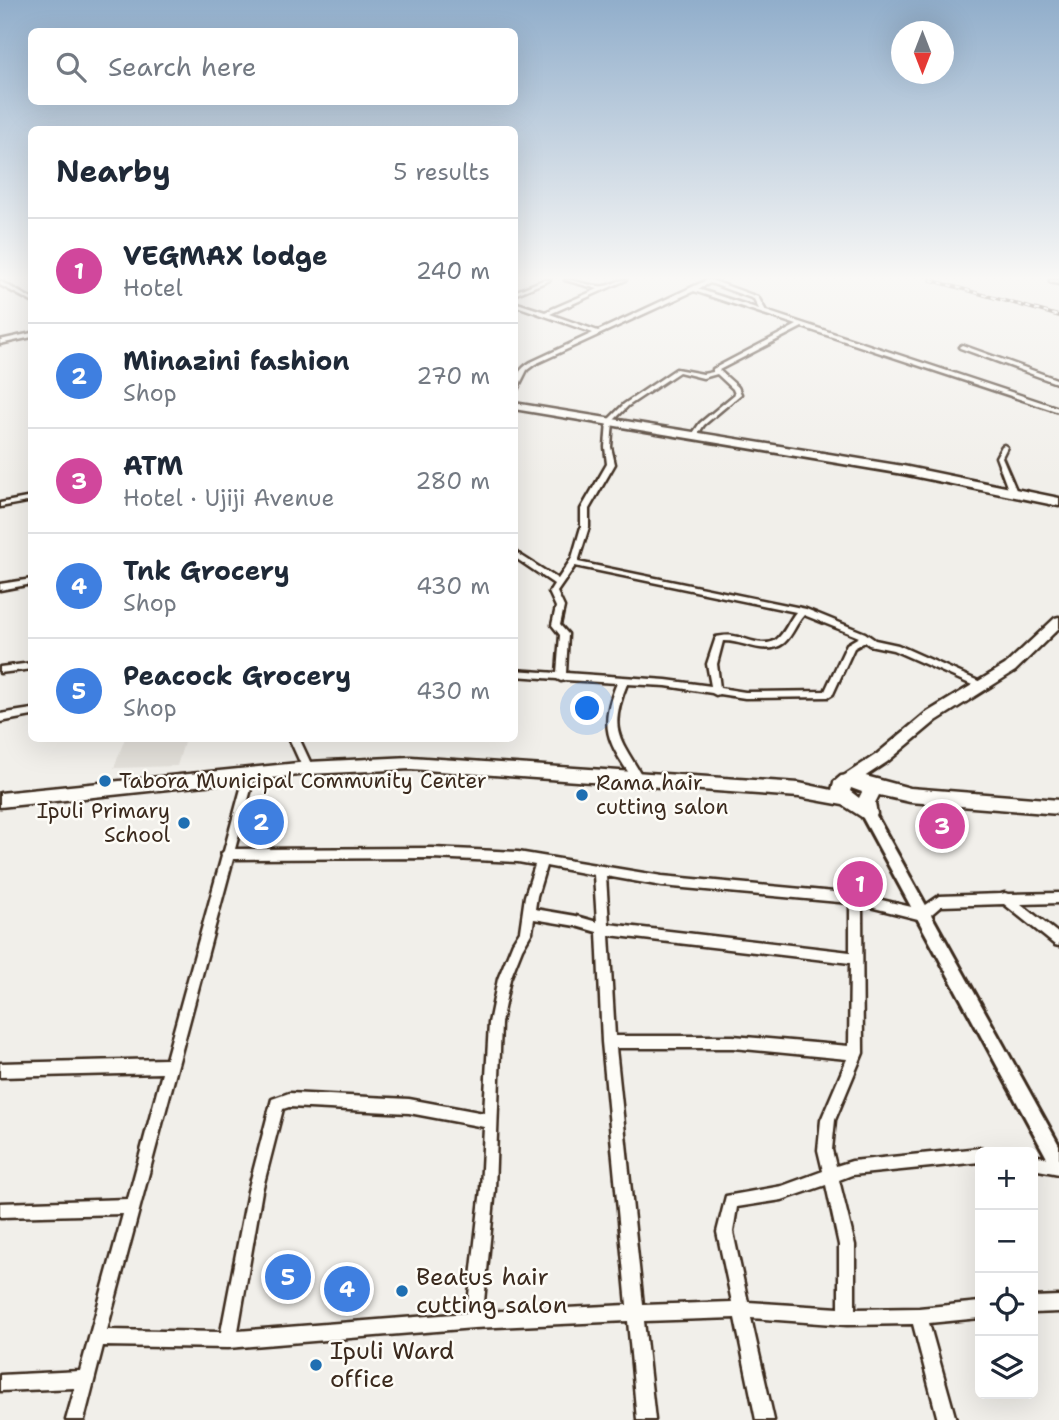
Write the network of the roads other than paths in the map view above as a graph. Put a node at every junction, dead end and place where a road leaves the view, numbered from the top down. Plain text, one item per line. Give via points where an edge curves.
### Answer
1 (570, 346) edge
2 (763, 346) edge
3 (869, 346) edge
4 (962, 347) dead end
5 (715, 373) junction
6 (518, 382) edge
7 (1059, 382) edge
8 (518, 407) edge
9 (1059, 410) edge
10 (609, 424) junction
11 (694, 436) junction
12 (1004, 447) dead end
13 (1013, 492) junction
14 (1056, 499) edge
15 (28, 500) edge
16 (0, 505) edge
17 (518, 556) edge
18 (573, 563) junction
19 (28, 582) edge
20 (557, 582) junction
21 (0, 587) edge
22 (803, 611) junction
23 (1059, 621) edge
24 (865, 638) junction
25 (28, 666) edge
26 (0, 670) edge
27 (518, 673) edge
28 (561, 678) junction
29 (623, 681) junction
30 (982, 686) junction
31 (716, 692) junction
32 (28, 713) edge
33 (0, 718) edge
34 (296, 742) edge
35 (882, 758) junction
36 (308, 768) junction
37 (250, 774) junction
38 (637, 776) junction
39 (844, 789) junction
40 (0, 800) edge
41 (868, 800) junction
42 (1059, 807) edge
43 (227, 854) junction
44 (542, 860) junction
45 (600, 872) junction
46 (1005, 898) junction
47 (1059, 898) edge
48 (856, 899) junction
49 (530, 914) junction
50 (922, 915) junction
51 (604, 929) junction
52 (1059, 941) edge
53 (857, 958) junction
54 (609, 1042) junction
55 (856, 1053) junction
56 (169, 1066) junction
57 (0, 1070) edge
58 (490, 1121) junction
59 (975, 1155) edge
60 (1038, 1163) edge
61 (1059, 1165) edge
62 (832, 1173) junction
63 (131, 1206) junction
64 (0, 1210) edge
65 (1059, 1304) edge
66 (1038, 1306) edge
67 (744, 1310) junction
68 (975, 1310) edge
69 (637, 1313) junction
70 (919, 1316) junction
71 (847, 1317) junction
72 (474, 1321) junction
73 (97, 1338) junction
74 (228, 1340) junction
75 (86, 1379) junction
76 (0, 1383) edge
77 (75, 1420) edge
78 (646, 1420) edge
79 (765, 1420) edge
80 (947, 1420) edge

1 - 6 street via 524,369
2 - 5 street
3 - 9 street
4 - 7 street
5 - 10 street via 703,376 678,370 623,407
5 - 11 street via 738,394
8 - 10 highway
10 - 11 highway
10 - 18 street via 611,464 584,509 585,527
11 - 13 highway
12 - 13 street via 999,457
13 - 14 highway
15 - 16 street
17 - 20 street
18 - 20 street
18 - 22 street
19 - 21 street
20 - 28 street via 553,592 560,607 556,625 564,634
22 - 24 street
22 - 31 street via 775,644 719,639 712,664
23 - 30 main road via 1010,668
24 - 30 street
24 - 31 street via 850,646 828,694
25 - 26 street
27 - 28 street
28 - 29 street
29 - 31 street
29 - 38 street via 611,722 612,737
30 - 35 main road via 931,717
32 - 33 street
34 - 36 street
35 - 39 main road
35 - 41 main road
36 - 37 highway
36 - 38 highway via 411,763
37 - 40 highway
37 - 43 street
38 - 39 highway via 800,790
39 - 41 highway
39 - 41 highway via 856,803
41 - 42 highway via 910,795
41 - 50 street
43 - 44 street via 432,853
43 - 56 street
44 - 45 street
44 - 49 street
45 - 48 street
45 - 51 street
46 - 47 street
46 - 50 street via 939,901
46 - 52 street
48 - 50 street
48 - 53 street
49 - 51 street
49 - 58 street via 504,979 495,1023
50 - 61 street
51 - 53 street
51 - 54 street
53 - 55 street
54 - 55 street via 733,1042
54 - 69 street
55 - 62 street via 828,1120 825,1150
56 - 57 street
56 - 63 street
58 - 72 street
58 - 74 street via 385,1104 289,1100 277,1104 255,1191
59 - 62 street
60 - 61 street
62 - 67 street via 782,1193 731,1201 725,1232
62 - 71 street via 847,1245
63 - 64 street
63 - 73 street
65 - 66 street
67 - 69 street
67 - 71 street
67 - 79 street
68 - 70 street
69 - 72 street
69 - 78 street
70 - 71 street
70 - 80 street
72 - 74 street
73 - 74 street
73 - 75 street
75 - 76 street
75 - 77 street

